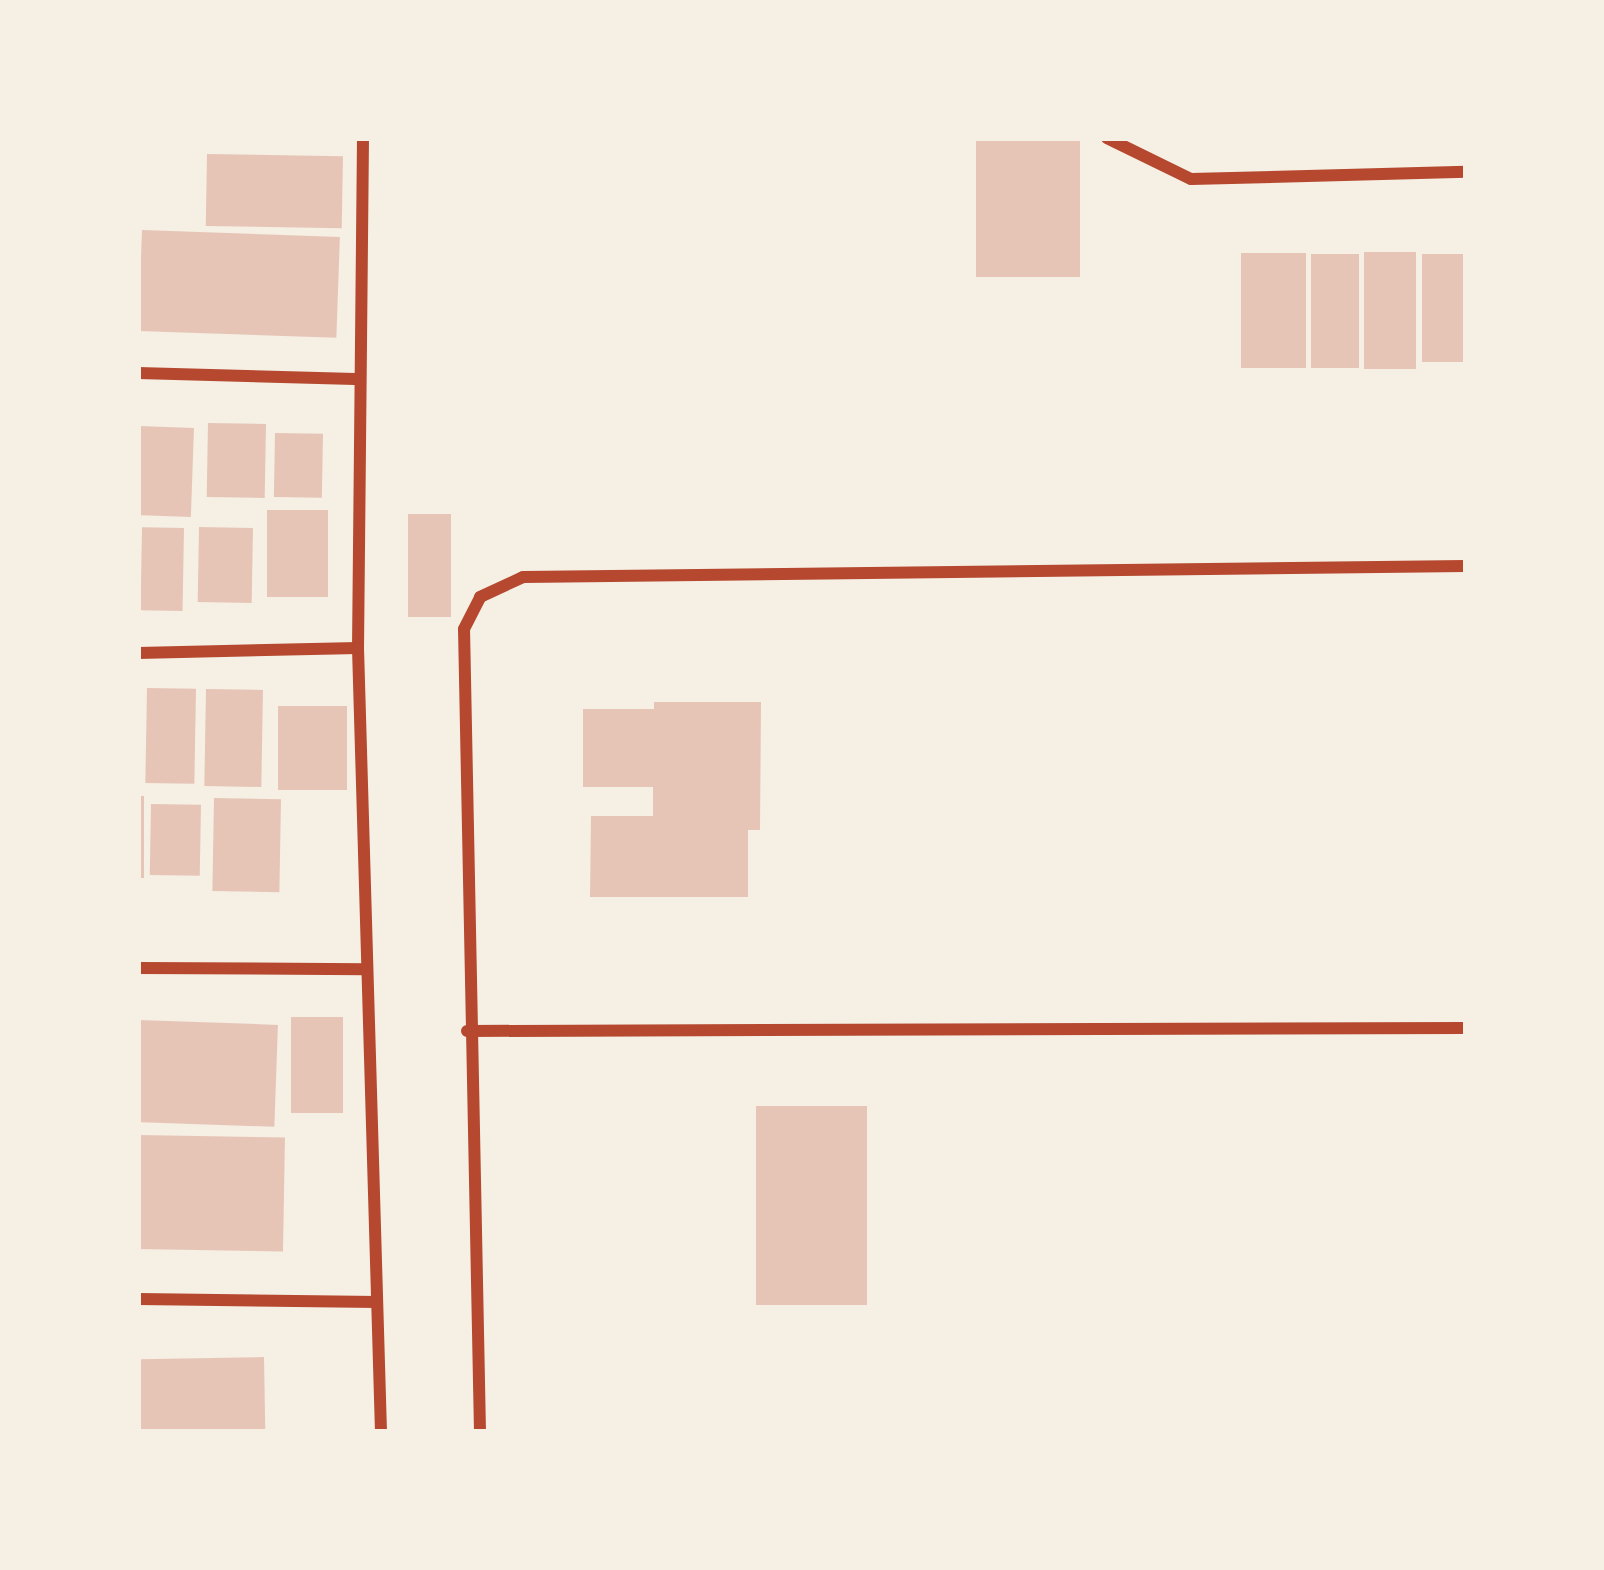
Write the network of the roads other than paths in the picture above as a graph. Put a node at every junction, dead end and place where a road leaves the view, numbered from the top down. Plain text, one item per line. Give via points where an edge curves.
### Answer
1 (363, 138) edge
2 (1107, 138) edge
3 (1466, 172) edge
4 (138, 373) edge
5 (355, 379) junction
6 (1466, 566) edge
7 (358, 648) junction
8 (138, 652) edge
9 (138, 968) edge
10 (367, 969) junction
11 (1466, 1028) edge
12 (466, 1031) junction
13 (138, 1298) edge
14 (377, 1302) junction
15 (381, 1432) edge
16 (480, 1432) edge

1 - 5 street
2 - 3 street via 1191,179
4 - 5 street
5 - 7 street
6 - 12 street via 523,578 480,598 464,629
7 - 8 street
7 - 10 street
9 - 10 street
10 - 14 street
11 - 12 street
12 - 16 street
13 - 14 street
14 - 15 street

